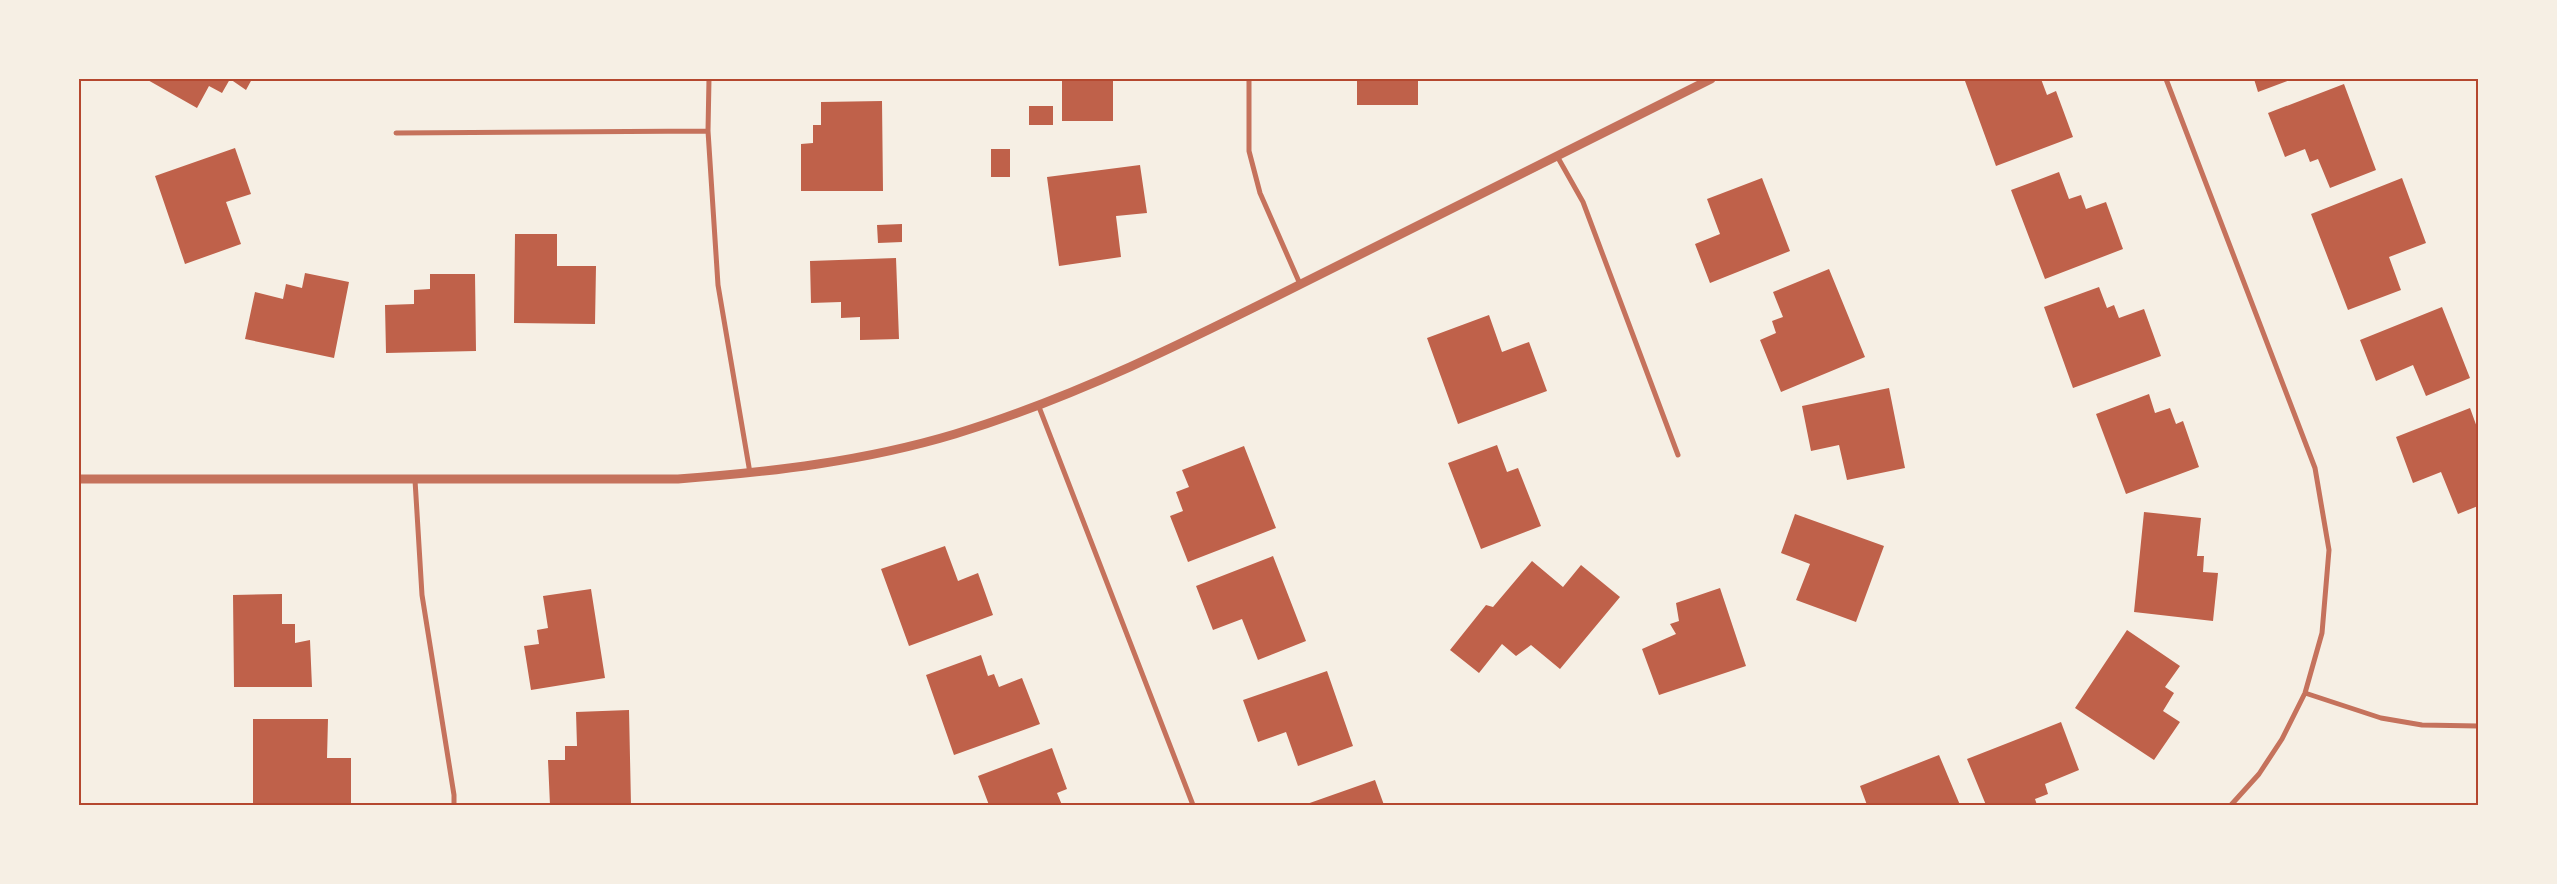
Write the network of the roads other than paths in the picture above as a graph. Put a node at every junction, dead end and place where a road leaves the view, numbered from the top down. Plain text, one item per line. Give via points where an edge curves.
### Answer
1 (709, 79) edge
2 (1249, 79) edge
3 (1711, 79) edge
4 (2166, 79) edge
5 (708, 131) junction
6 (396, 133) dead end
7 (1557, 156) junction
8 (1300, 284) junction
9 (1039, 407) junction
10 (1678, 455) dead end
11 (750, 474) junction
12 (79, 479) edge
13 (415, 480) junction
14 (2305, 693) junction
15 (2478, 726) edge
16 (454, 805) edge
17 (1193, 805) edge
18 (2231, 805) edge

1 - 5 street
2 - 8 street via 1248,151 1260,192
3 - 7 street
4 - 14 street via 2315,468 2329,550 2322,632
5 - 6 street
5 - 11 street via 718,285
7 - 8 street
7 - 10 street via 1583,202
8 - 9 street via 1168,350
9 - 11 street via 951,435 844,461
9 - 17 street
11 - 13 street via 678,479
12 - 13 street
13 - 16 street via 422,595
14 - 15 street via 2381,718 2422,725
14 - 18 street via 2282,739 2259,774

